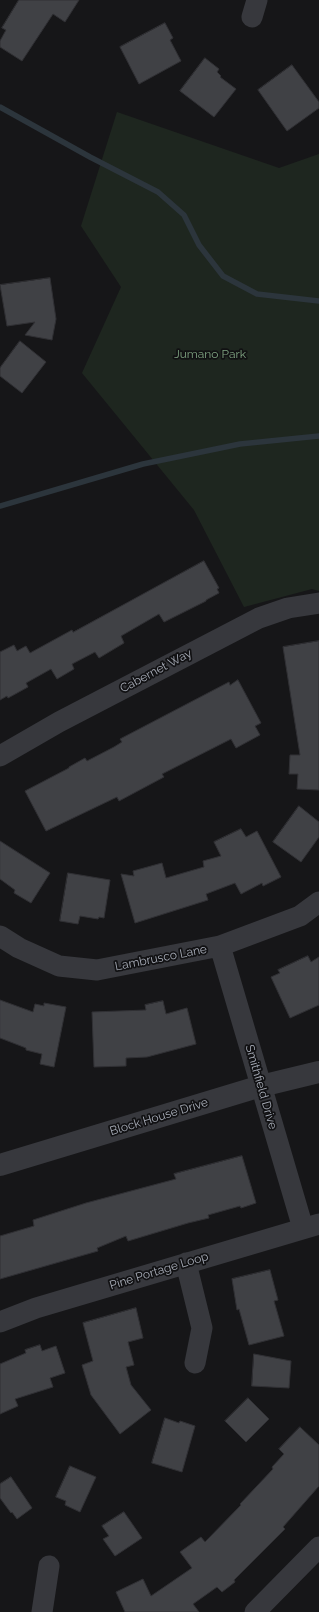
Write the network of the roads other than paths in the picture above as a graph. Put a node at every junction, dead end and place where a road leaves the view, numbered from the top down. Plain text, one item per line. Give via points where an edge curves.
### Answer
1 (319, 603) edge
2 (0, 756) edge
3 (319, 902) edge
4 (0, 936) edge
5 (220, 946) junction
6 (319, 1072) edge
7 (261, 1086) junction
8 (0, 1165) edge
9 (311, 1226) edge
10 (186, 1264) junction
11 (0, 1322) edge
12 (195, 1362) dead end
13 (319, 1547) edge
14 (49, 1566) dead end
15 (42, 1612) edge
16 (255, 1612) edge

1 - 2 street, Cabernet Way via 288,608 259,618 66,718
3 - 5 street, Lambrusco Lane via 300,916
4 - 5 street, Lambrusco Lane via 18,948 59,966 97,970
5 - 7 street, Smithfield Drive
6 - 7 street, Block House Drive
7 - 8 street, Block House Drive
7 - 9 street, Smithfield Drive
9 - 10 street, Pine Portage Loop
10 - 11 street, Pine Portage Loop via 36,1308
10 - 12 street via 202,1328
13 - 16 street
14 - 15 street

